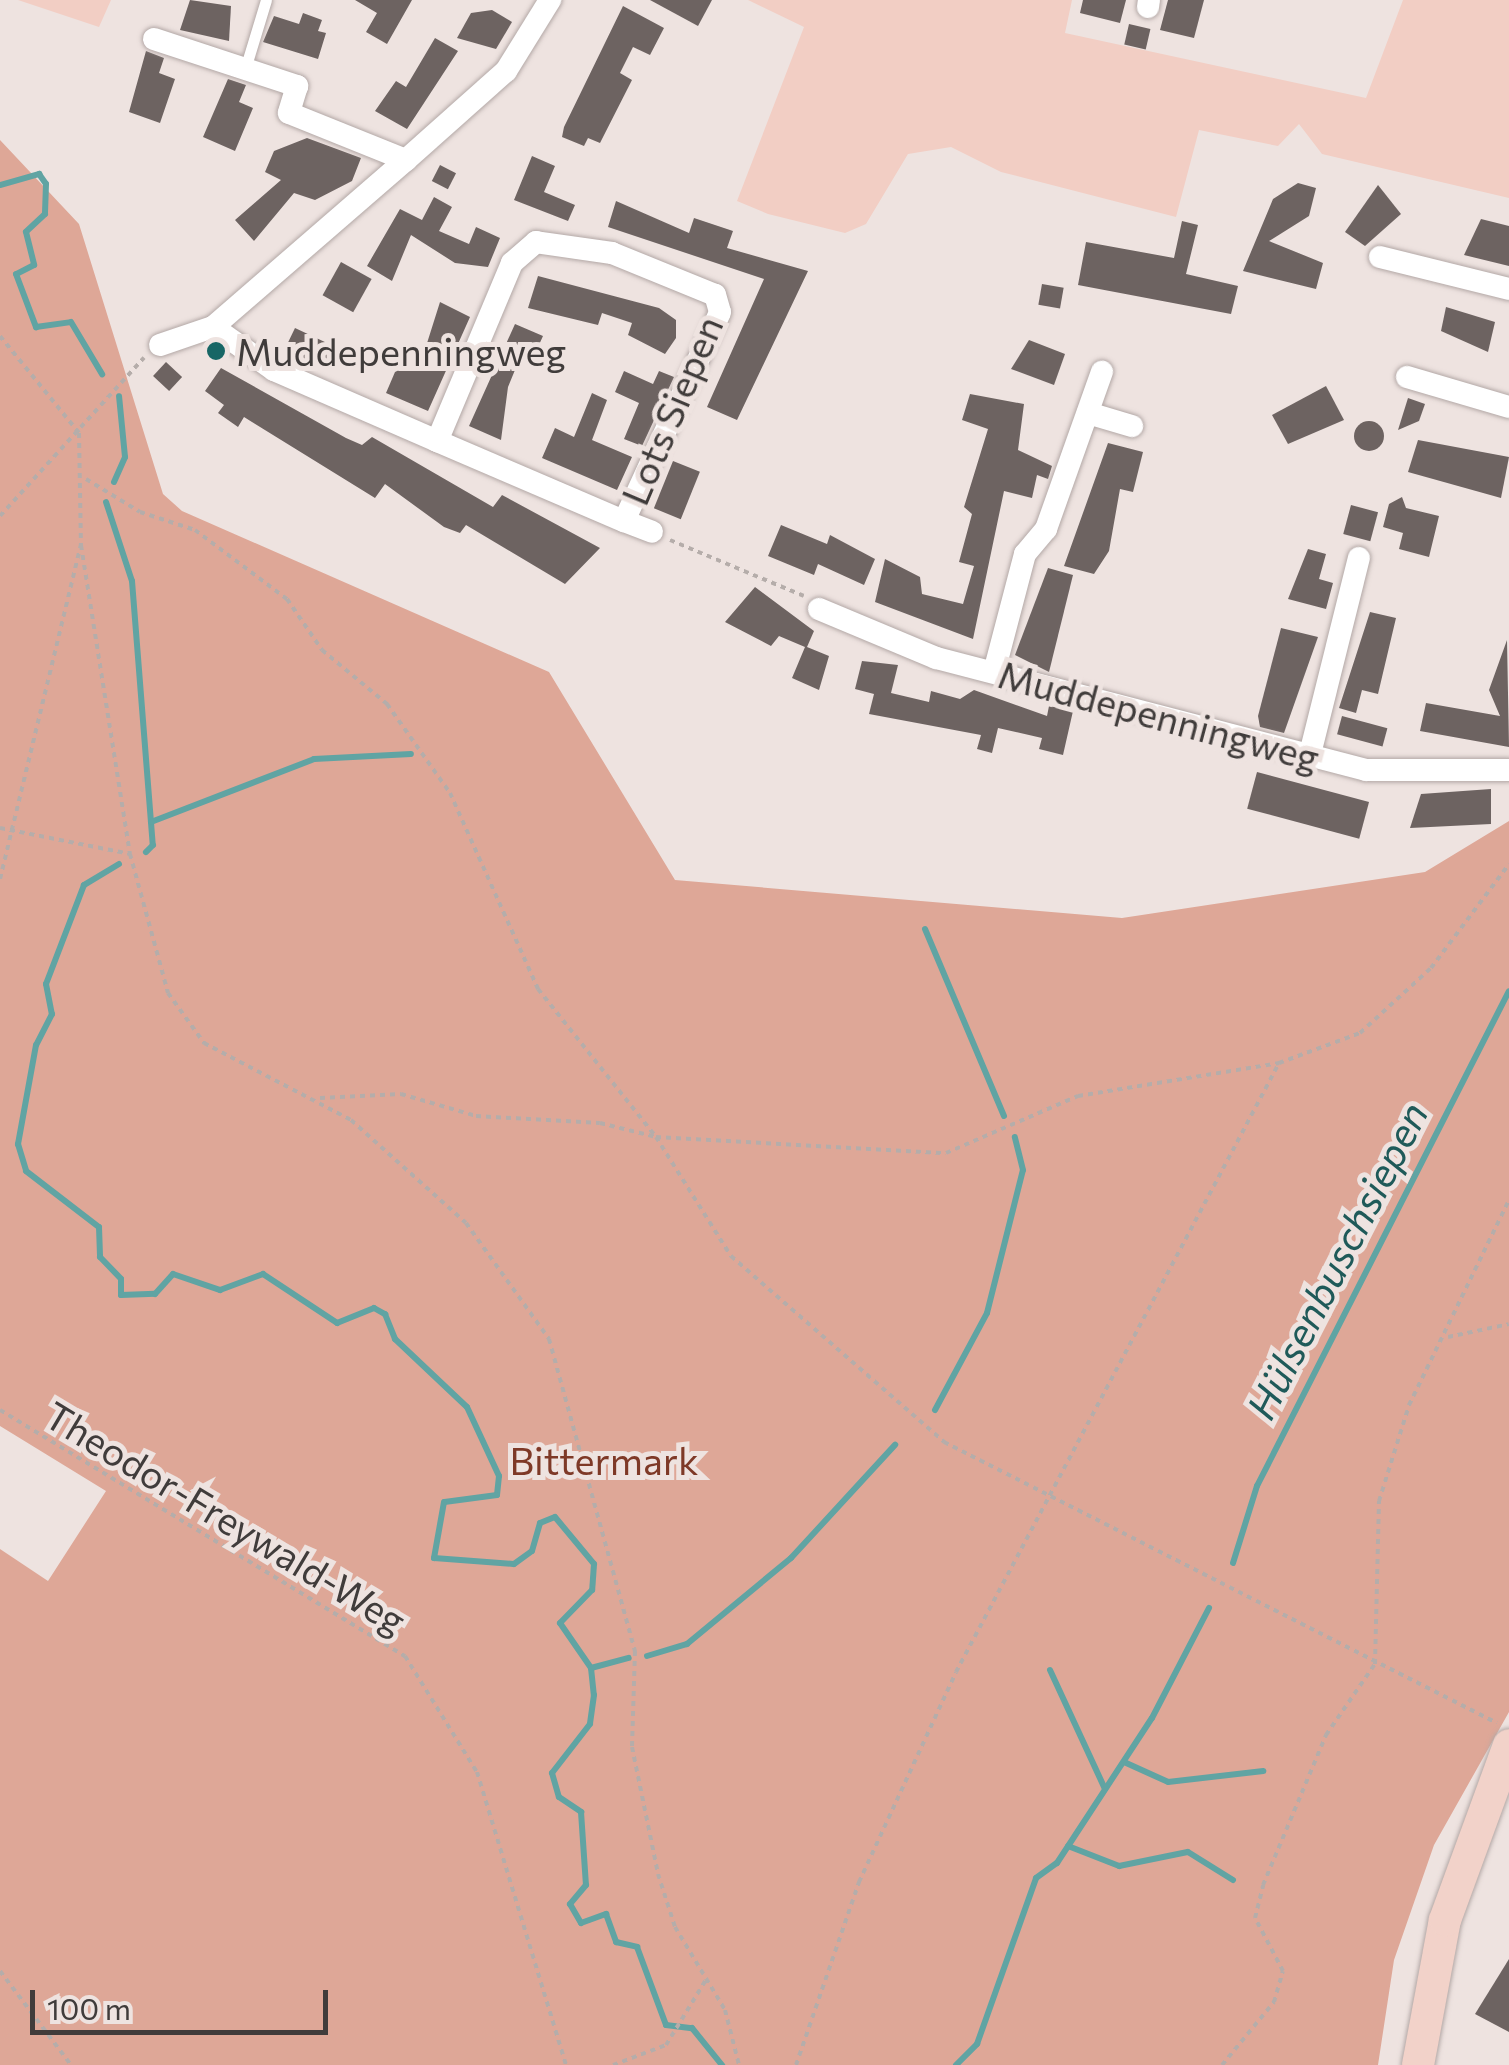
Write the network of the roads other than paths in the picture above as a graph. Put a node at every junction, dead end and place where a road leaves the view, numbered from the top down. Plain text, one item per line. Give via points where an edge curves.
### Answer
1 (266, 0) edge
2 (541, 2) edge
3 (154, 39) dead end
4 (244, 68) junction
5 (406, 160) junction
6 (1380, 258) dead end
7 (1509, 288) edge
8 (213, 327) junction
9 (160, 345) road end
10 (1102, 372) dead end
11 (1406, 376) dead end
12 (1508, 403) edge
13 (1088, 412) junction
14 (1132, 426) dead end
15 (437, 441) junction
16 (624, 521) junction
17 (652, 532) road end
18 (1359, 558) dead end
19 (819, 609) road end
20 (994, 672) junction
21 (1310, 754) junction
22 (1509, 770) edge
23 (1506, 1735) edge
24 (1502, 1780) edge
25 (1418, 2065) edge

1 - 4 lane
2 - 5 street via 506,71
3 - 4 street
4 - 5 street via 298,86 289,113
5 - 8 street
6 - 7 street
8 - 9 street
8 - 15 street, Lots Siepen via 274,370
10 - 13 street
11 - 12 street
13 - 14 street
13 - 20 street via 1046,529 1026,554
15 - 16 street, Lots Siepen
15 - 16 street, Lots Siepen via 522,249 548,242 612,253 702,284 720,312
16 - 17 street, Lots Siepen
18 - 21 street
19 - 20 street, Muddepenningweg
20 - 21 street, Muddepenningweg
21 - 22 street, Muddepenningweg via 1366,770
23 - 24 main road
24 - 25 main road via 1445,1920

